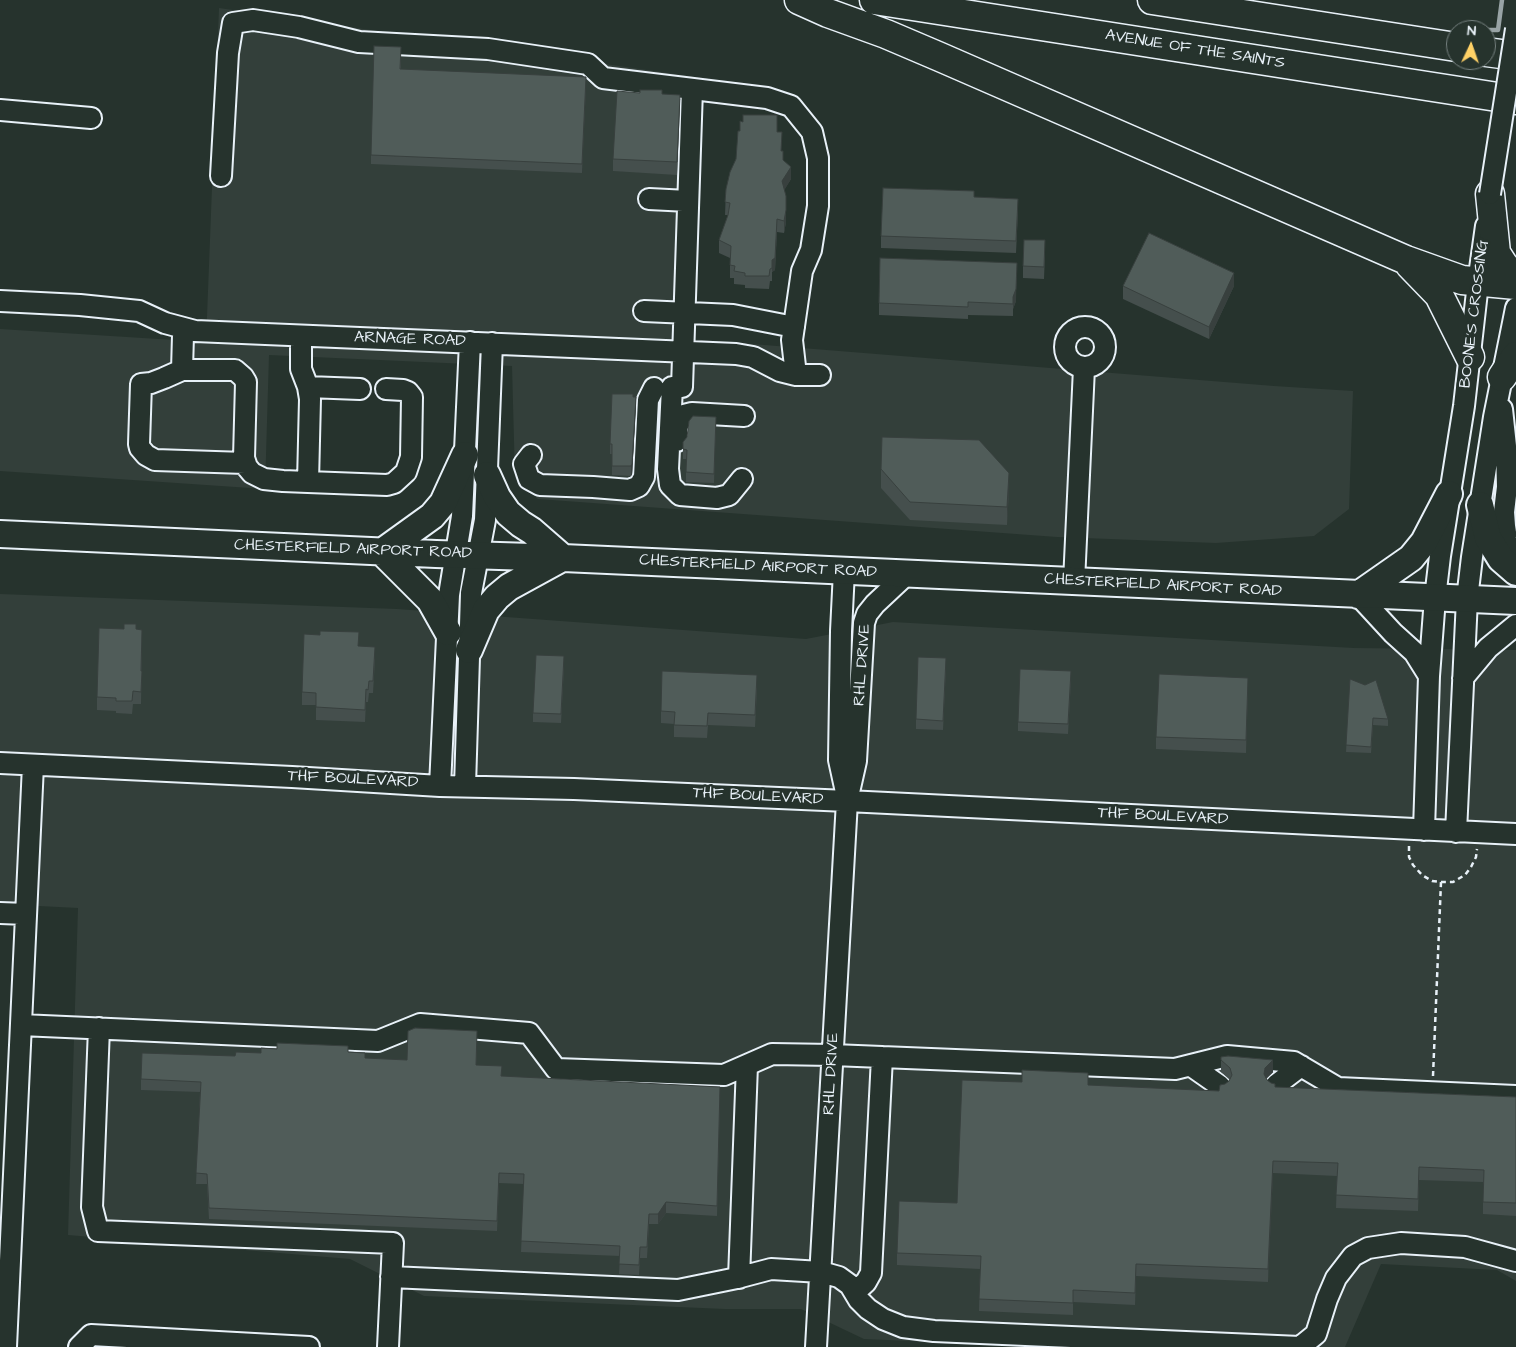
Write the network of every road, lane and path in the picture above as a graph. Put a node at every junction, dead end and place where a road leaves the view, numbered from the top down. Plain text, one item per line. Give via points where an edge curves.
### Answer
1 (799, 0) edge
2 (874, 0) edge
3 (1152, 0) edge
4 (1516, 29) edge
5 (1446, 45) edge
6 (1496, 53) edge
7 (1516, 56) edge
8 (692, 89) junction
9 (1516, 100) edge
10 (0, 110) edge
11 (91, 118) dead end
12 (221, 176) dead end
13 (1490, 194) junction
14 (649, 199) dead end
15 (688, 201) junction
16 (1406, 260) junction
17 (1516, 280) edge
18 (1478, 282) junction
19 (1516, 284) edge
20 (0, 301) edge
21 (1516, 308) edge
22 (644, 311) dead end
23 (684, 312) junction
24 (794, 327) junction
25 (186, 329) junction
26 (301, 336) junction
27 (470, 342) junction
28 (492, 343) junction
29 (682, 351) junction
30 (1470, 357) junction
31 (1084, 368) dead end
32 (182, 370) junction
33 (1506, 373) edge
34 (796, 375) junction
35 (820, 375) dead end
36 (308, 386) junction
37 (669, 387) junction
38 (386, 389) dead end
39 (360, 390) dead end
40 (744, 416) dead end
41 (465, 455) junction
42 (532, 455) dead end
43 (245, 463) junction
44 (487, 476) junction
45 (742, 479) dead end
46 (308, 482) junction
47 (1449, 494) junction
48 (680, 495) junction
49 (1480, 505) junction
50 (0, 534) edge
51 (1516, 551) edge
52 (382, 552) junction
53 (467, 555) junction
54 (563, 558) junction
55 (844, 572) junction
56 (1516, 572) edge
57 (907, 574) junction
58 (1074, 582) junction
59 (1358, 595) junction
60 (1435, 598) junction
61 (1467, 599) junction
62 (1516, 601) edge
63 (1516, 625) edge
64 (448, 632) junction
65 (469, 650) junction
66 (1430, 676) junction
67 (1463, 678) junction
68 (0, 764) edge
69 (33, 765) junction
70 (440, 786) junction
71 (465, 786) junction
72 (847, 801) junction
73 (1417, 830) junction
74 (1456, 832) junction
75 (1478, 832) junction
76 (1516, 834) edge
77 (1441, 882) junction
78 (0, 913) edge
79 (26, 914) junction
80 (21, 1025) junction
81 (99, 1028) junction
82 (833, 1055) junction
83 (882, 1057) junction
84 (747, 1065) junction
85 (1190, 1065) junction
86 (1301, 1066) junction
87 (1276, 1085) edge
88 (1220, 1086) edge
89 (1440, 1093) junction
90 (1516, 1096) edge
91 (1516, 1261) edge
92 (5, 1267) edge
93 (821, 1272) junction
94 (391, 1277) junction
95 (739, 1278) junction
96 (855, 1292) junction
97 (6, 1347) edge
98 (79, 1347) edge
99 (309, 1347) edge
100 (388, 1347) edge
101 (816, 1347) edge
102 (1300, 1347) edge

1 - 16 highway via 940,57
2 - 9 highway, AVENUE OF THE SAINTS
3 - 5 highway
4 - 13 street, BOONE'S CROSSING, bridge
6 - 7 highway
8 - 12 street via 603,78 588,64 488,49 359,42 281,24 253,20 233,23 228,53
8 - 15 street
8 - 24 street via 767,98 791,106 812,132 818,158 818,206 811,250 802,271
10 - 11 street
13 - 17 highway via 1496,253
13 - 18 street, BOONE'S CROSSING
14 - 15 street
15 - 23 street
16 - 18 highway via 1462,280
16 - 30 highway via 1439,295
18 - 19 highway
18 - 30 street, BOONE'S CROSSING
20 - 25 street, ARNAGE ROAD via 140,311
21 - 33 street, BOONE'S CROSSING
22 - 23 street
23 - 24 street via 733,314
23 - 29 street
24 - 34 street via 792,340
25 - 26 street, ARNAGE ROAD
25 - 32 street
26 - 27 street, ARNAGE ROAD
26 - 36 street via 302,369
27 - 28 street, ARNAGE ROAD
27 - 41 street
28 - 29 street, ARNAGE ROAD
28 - 44 street
29 - 34 street, ARNAGE ROAD via 753,356 780,371
29 - 37 street
30 - 47 street, BOONE'S CROSSING
31 - 58 street
32 - 43 street via 235,370 243,377 246,382
32 - 43 street via 141,384 140,448 155,460
33 - 49 street, BOONE'S CROSSING
33 - 51 street via 1507,487 1504,512 1507,539
34 - 35 street, ARNAGE ROAD
36 - 39 street
36 - 46 street
37 - 42 street via 648,400 644,477 638,486 630,490 540,485 528,479 524,464
37 - 48 street via 668,469 670,485
38 - 46 street via 403,390 412,397 411,457 406,472 387,485
40 - 48 street via 684,415 677,428 676,473
41 - 52 main road via 443,503 432,516
41 - 53 street via 462,516
43 - 46 street via 264,479
44 - 53 street via 485,520
44 - 54 main road via 508,513
45 - 48 street via 729,495 717,498
47 - 59 main road via 1424,542 1411,558
47 - 60 street, BOONE'S CROSSING
49 - 56 main road via 1488,538 1501,559
49 - 61 street, BOONE'S CROSSING
50 - 52 main road, CHESTERFIELD AIRPORT ROAD
52 - 53 main road, CHESTERFIELD AIRPORT ROAD
52 - 64 main road via 430,600
53 - 54 main road, CHESTERFIELD AIRPORT ROAD
53 - 64 street via 449,595
53 - 65 street via 471,593
54 - 55 main road, CHESTERFIELD AIRPORT ROAD
54 - 65 main road via 509,587 497,597 486,610
55 - 57 main road, CHESTERFIELD AIRPORT ROAD
55 - 72 street, RHL DRIVE via 840,760
57 - 58 main road, CHESTERFIELD AIRPORT ROAD
57 - 72 street, RHL DRIVE via 875,604 864,623 856,761
58 - 59 main road, CHESTERFIELD AIRPORT ROAD
59 - 60 main road, CHESTERFIELD AIRPORT ROAD
59 - 66 street via 1414,652
60 - 61 main road, CHESTERFIELD AIRPORT ROAD
60 - 66 street, BOONE'S CROSSING
61 - 62 main road, CHESTERFIELD AIRPORT ROAD
61 - 67 street, BOONE'S CROSSING
63 - 67 street via 1488,648
64 - 70 street
65 - 71 street
66 - 73 street, BOONE'S CROSSING
67 - 74 street, BOONE'S CROSSING
68 - 69 street, THF BOULEVARD
69 - 70 street, THF BOULEVARD
69 - 79 street
70 - 71 street, THF BOULEVARD
71 - 72 street, THF BOULEVARD
72 - 73 street, THF BOULEVARD
72 - 82 street, RHL DRIVE
73 - 74 street, THF BOULEVARD
73 - 77 path via 1409,857 1422,875
74 - 75 street, THF BOULEVARD
75 - 76 street, THF BOULEVARD
75 - 77 path via 1472,867 1465,876 1453,882
77 - 89 path via 1432,1082
78 - 79 street
79 - 80 street
80 - 81 street
80 - 92 street
81 - 84 street via 378,1041 420,1024 529,1034 556,1069 724,1075
81 - 94 street via 92,1207 98,1231 393,1243
82 - 83 street
82 - 84 street via 772,1054
82 - 93 street, RHL DRIVE
83 - 85 street via 1176,1069
83 - 96 street via 870,1273
84 - 95 street
85 - 86 street via 1227,1056 1294,1062
85 - 88 street
86 - 87 street
86 - 89 street via 1338,1088
89 - 90 street
91 - 102 street via 1466,1247 1401,1243 1368,1248 1353,1256 1336,1278 1316,1334
92 - 97 street
93 - 95 street via 771,1269
93 - 96 street via 839,1277
93 - 101 street, RHL DRIVE
94 - 95 street via 678,1290
94 - 100 street
96 - 102 street via 868,1310 883,1319 903,1327 934,1331
98 - 99 street via 91,1335

